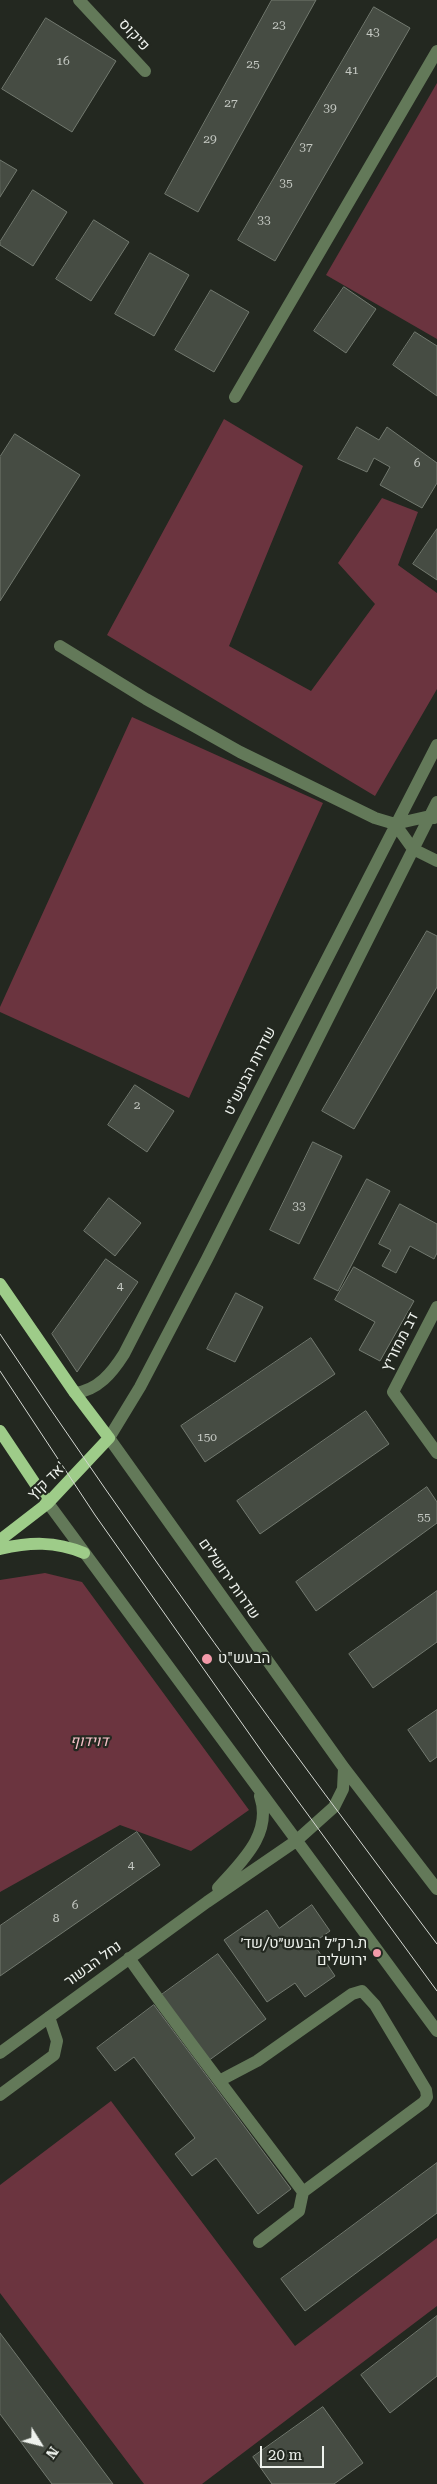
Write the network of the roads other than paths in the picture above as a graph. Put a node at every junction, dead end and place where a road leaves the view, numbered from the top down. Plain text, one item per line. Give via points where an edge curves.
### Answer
1 (79, 0) edge
2 (437, 52) edge
3 (145, 71) dead end
4 (235, 397) dead end
5 (60, 646) dead end
6 (437, 745) edge
7 (437, 802) edge
8 (433, 818) edge
9 (395, 824) junction
10 (413, 849) junction
11 (437, 861) edge
12 (0, 1284) edge
13 (437, 1307) edge
14 (75, 1393) junction
15 (0, 1431) edge
16 (109, 1438) junction
17 (437, 1453) edge
18 (48, 1503) junction
19 (0, 1540) edge
20 (0, 1548) edge
21 (84, 1553) junction
22 (344, 1768) junction
23 (251, 1781) junction
24 (296, 1841) junction
25 (437, 1889) edge
26 (206, 1902) junction
27 (129, 1958) junction
28 (49, 2017) junction
29 (437, 2030) edge
30 (0, 2053) edge
31 (220, 2081) junction
32 (0, 2095) edge
33 (303, 2192) junction
34 (259, 2242) dead end

1 - 3 street, פיקוס
2 - 4 street
5 - 9 street via 240,752 375,818
6 - 9 street, שדרות הבעש"ט
7 - 8 street
8 - 9 street
8 - 10 street
9 - 10 street
9 - 14 street, שדרות הבעש"ט via 124,1354 96,1387
10 - 11 street
10 - 16 street via 207,1259 140,1387
12 - 14 main road, שדרות ירושלים
13 - 17 street, דב ממזריץ via 392,1392
14 - 16 main road, שדרות ירושלים
15 - 18 main road
16 - 18 main road, אד קוץ'
16 - 22 street, שדרות ירושלים
18 - 19 main road, אד קוץ'
18 - 21 street
20 - 21 main road via 47,1542
21 - 23 street
22 - 24 street, נחל הבשור via 343,1789 334,1807
22 - 25 street, שדרות ירושלים
23 - 24 street
23 - 26 street, נחל הבשור via 264,1812 259,1835 246,1857
24 - 26 street, נחל הבשור
24 - 29 street
26 - 27 street, נחל הבשור
27 - 28 street, נחל הבשור
27 - 31 street
28 - 30 street, נחל הבשור
28 - 32 street via 57,2041 54,2055
31 - 33 street
31 - 33 street via 258,2061 352,1994 362,1991 368,1995 426,2090 427,2097
33 - 34 street via 299,2211

